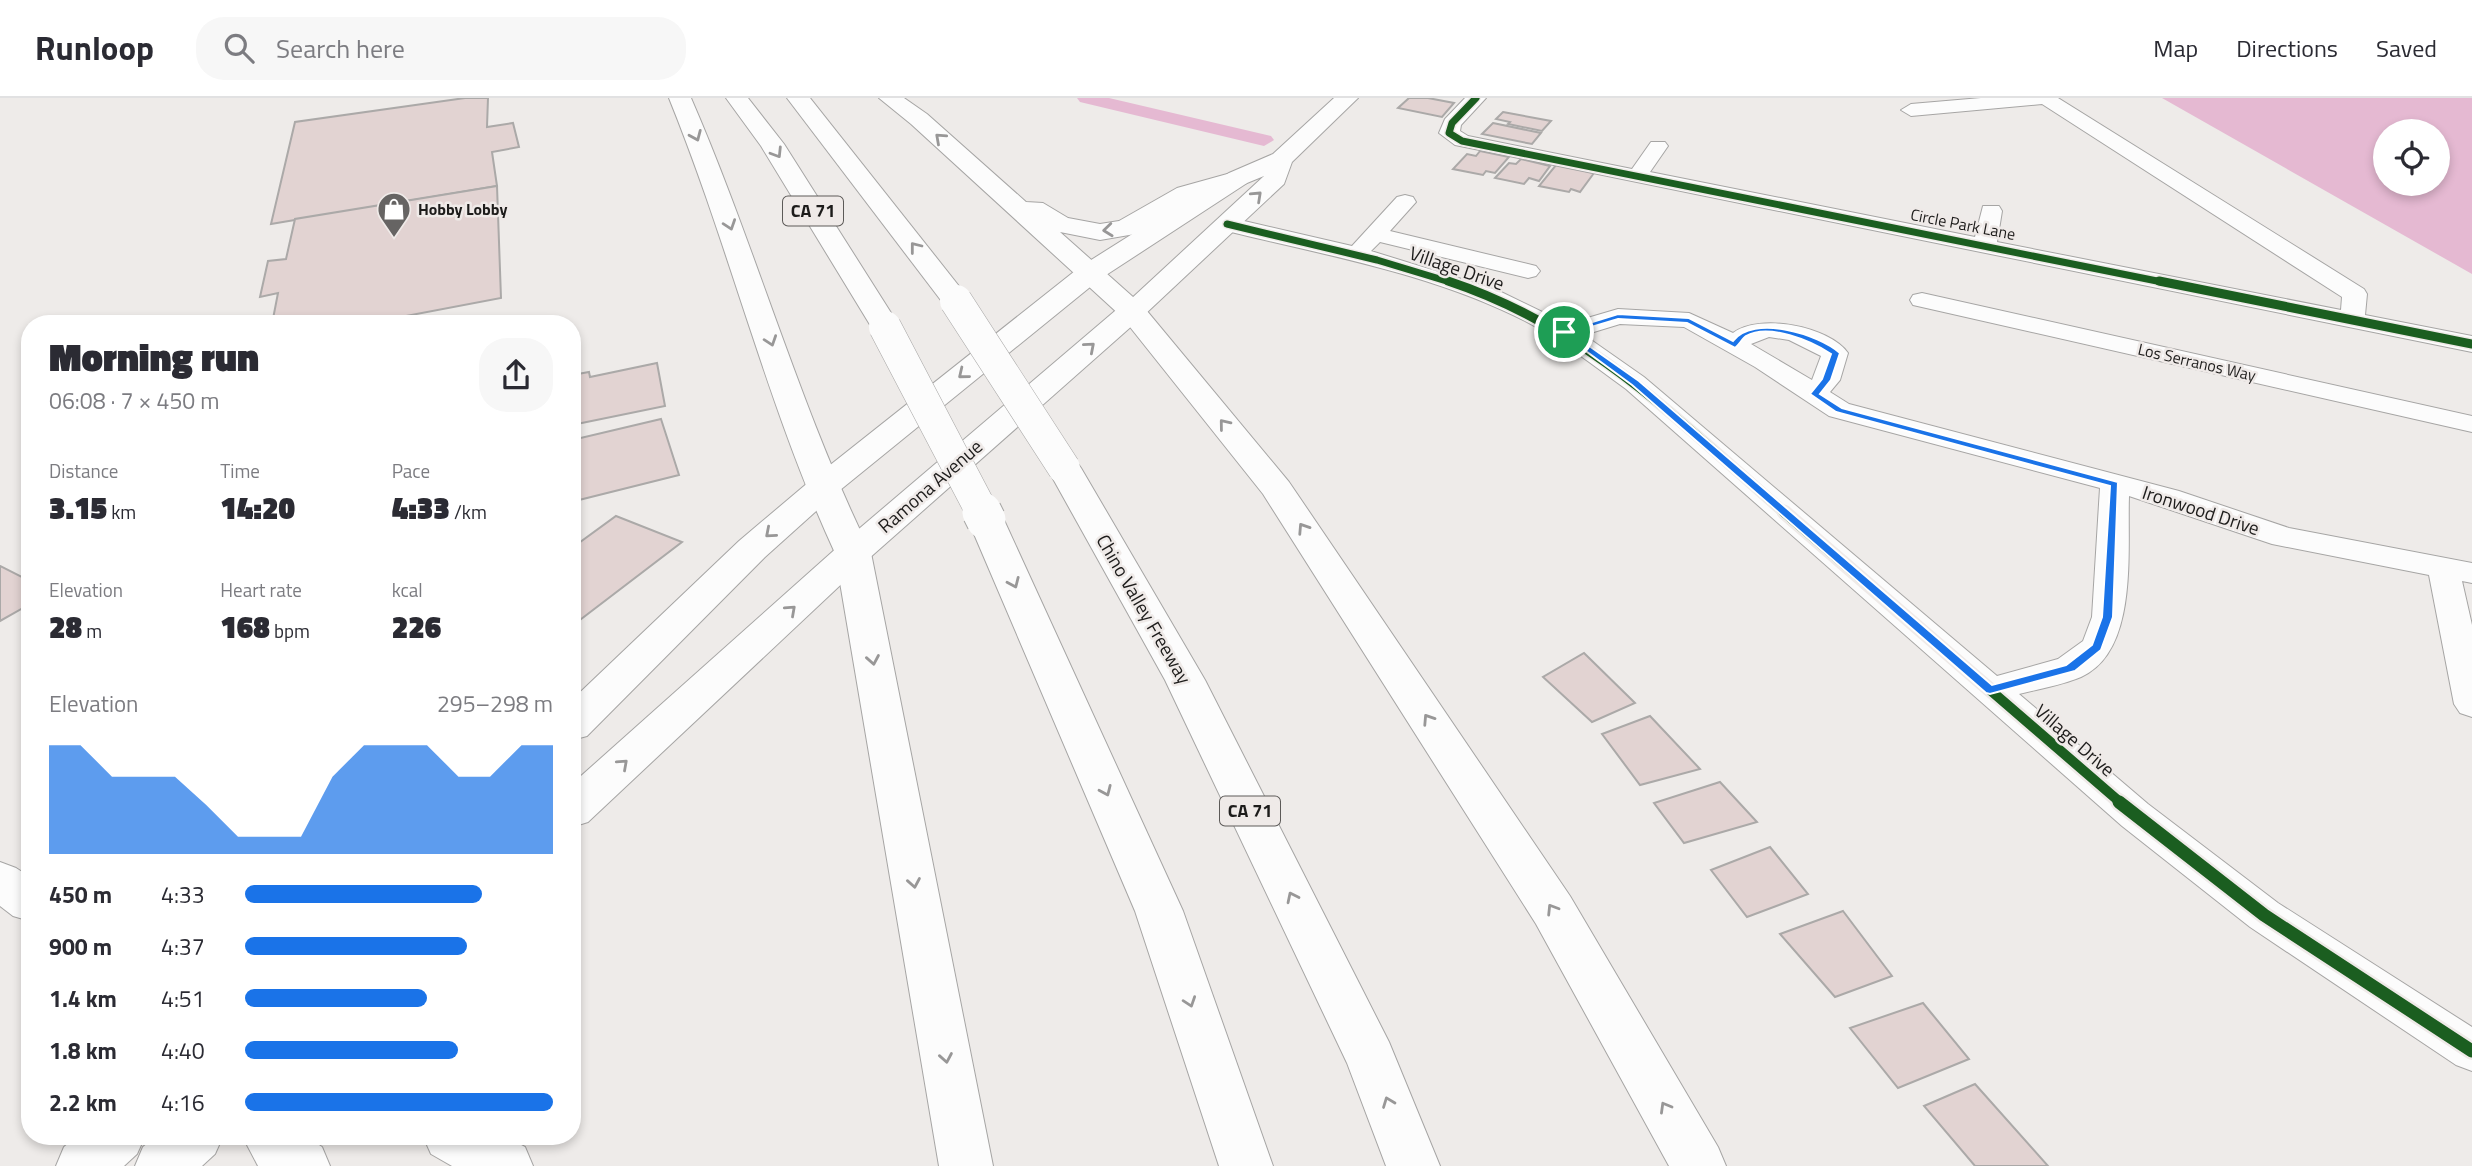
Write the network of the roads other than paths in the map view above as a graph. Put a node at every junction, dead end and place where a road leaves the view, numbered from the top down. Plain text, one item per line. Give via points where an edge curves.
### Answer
1 (680, 98) edge
2 (737, 98) edge
3 (798, 98) edge
4 (890, 98) edge
5 (1347, 98) edge
6 (1476, 98) edge
7 (2045, 98) edge
8 (1911, 110) dead end
9 (1658, 146) dead end
10 (1281, 159) junction
11 (1638, 175) junction
12 (1238, 178) junction
13 (988, 181) junction
14 (1405, 202) dead end
15 (1991, 211) dead end
16 (1227, 224) junction
17 (1365, 245) junction
18 (1985, 245) junction
19 (1528, 271) dead end
20 (1090, 273) junction
21 (1922, 300) dead end
22 (1132, 311) junction
23 (2353, 319) junction
24 (1564, 332) junction
25 (2472, 344) edge
26 (1735, 345) junction
27 (1814, 394) junction
28 (2472, 424) edge
29 (2115, 484) junction
30 (822, 488) junction
31 (853, 553) junction
32 (2458, 570) edge
33 (1990, 690) junction
34 (2472, 704) edge
35 (581, 716) edge
36 (581, 802) edge
37 (0, 881) edge
38 (21, 896) edge
39 (2472, 1051) edge
40 (108, 1145) edge
41 (186, 1145) edge
42 (274, 1145) edge
43 (467, 1145) edge
44 (83, 1166) edge
45 (162, 1166) edge
46 (303, 1166) edge
47 (506, 1166) edge
48 (966, 1166) edge
49 (1246, 1166) edge
50 (1413, 1166) edge
51 (1699, 1166) edge

1 -> 30 main road via 712,174
2 -> 49 main road, CA 71, bridge via 772,144 885,327 986,520 1159,911
50 -> 3 main road, Chino Valley Freeway / CA 71, bridge via 1371,1059 1185,680 1064,468 956,301
13 -> 4 main road
5 - 10 main road, Ramona Avenue
6 - 11 street, Circle Park Lane via 1452,123 1449,133 1462,141
7 - 8 street
7 - 23 street via 2355,294
9 - 11 street
10 - 12 main road, Ramona Avenue
16 -> 10 main road, Ramona Avenue via 1275,179
11 - 18 street, Circle Park Lane
12 -> 13 main road via 1186,193 1126,228 1100,232 1060,224
12 - 20 main road, Ramona Avenue
13 - 20 main road
14 - 17 street
15 - 18 street
16 - 17 street, Village Drive
16 - 22 main road, Ramona Avenue
17 - 19 street
17 - 24 street, Village Drive
18 - 23 street, Circle Park Lane
20 - 22 main road
20 -> 30 main road, Ramona Avenue
21 - 28 street, Los Serranos Way
31 -> 22 main road, Ramona Avenue
51 -> 22 main road via 1553,910 1278,489
23 - 25 street, Circle Park Lane
24 - 26 street, Ironwood Drive via 1618,316 1689,320
24 - 33 street, Village Drive via 1635,383
26 - 27 street, Ironwood Drive
26 - 27 street via 1742,335 1766,328 1821,344 1835,353 1827,380
27 - 29 street, Ironwood Drive via 1839,410
29 - 32 street, Ironwood Drive via 2169,497 2283,537
29 - 33 street via 2108,617 2097,647 2070,668
30 - 31 main road
30 -> 35 main road, Ramona Avenue via 752,549
36 -> 31 main road, Ramona Avenue
31 -> 48 main road
32 - 34 street
33 - 39 street, Village Drive via 2135,815 2264,915
37 - 38 main road
40 - 44 main road
41 - 45 main road
42 - 46 main road
43 - 47 main road

